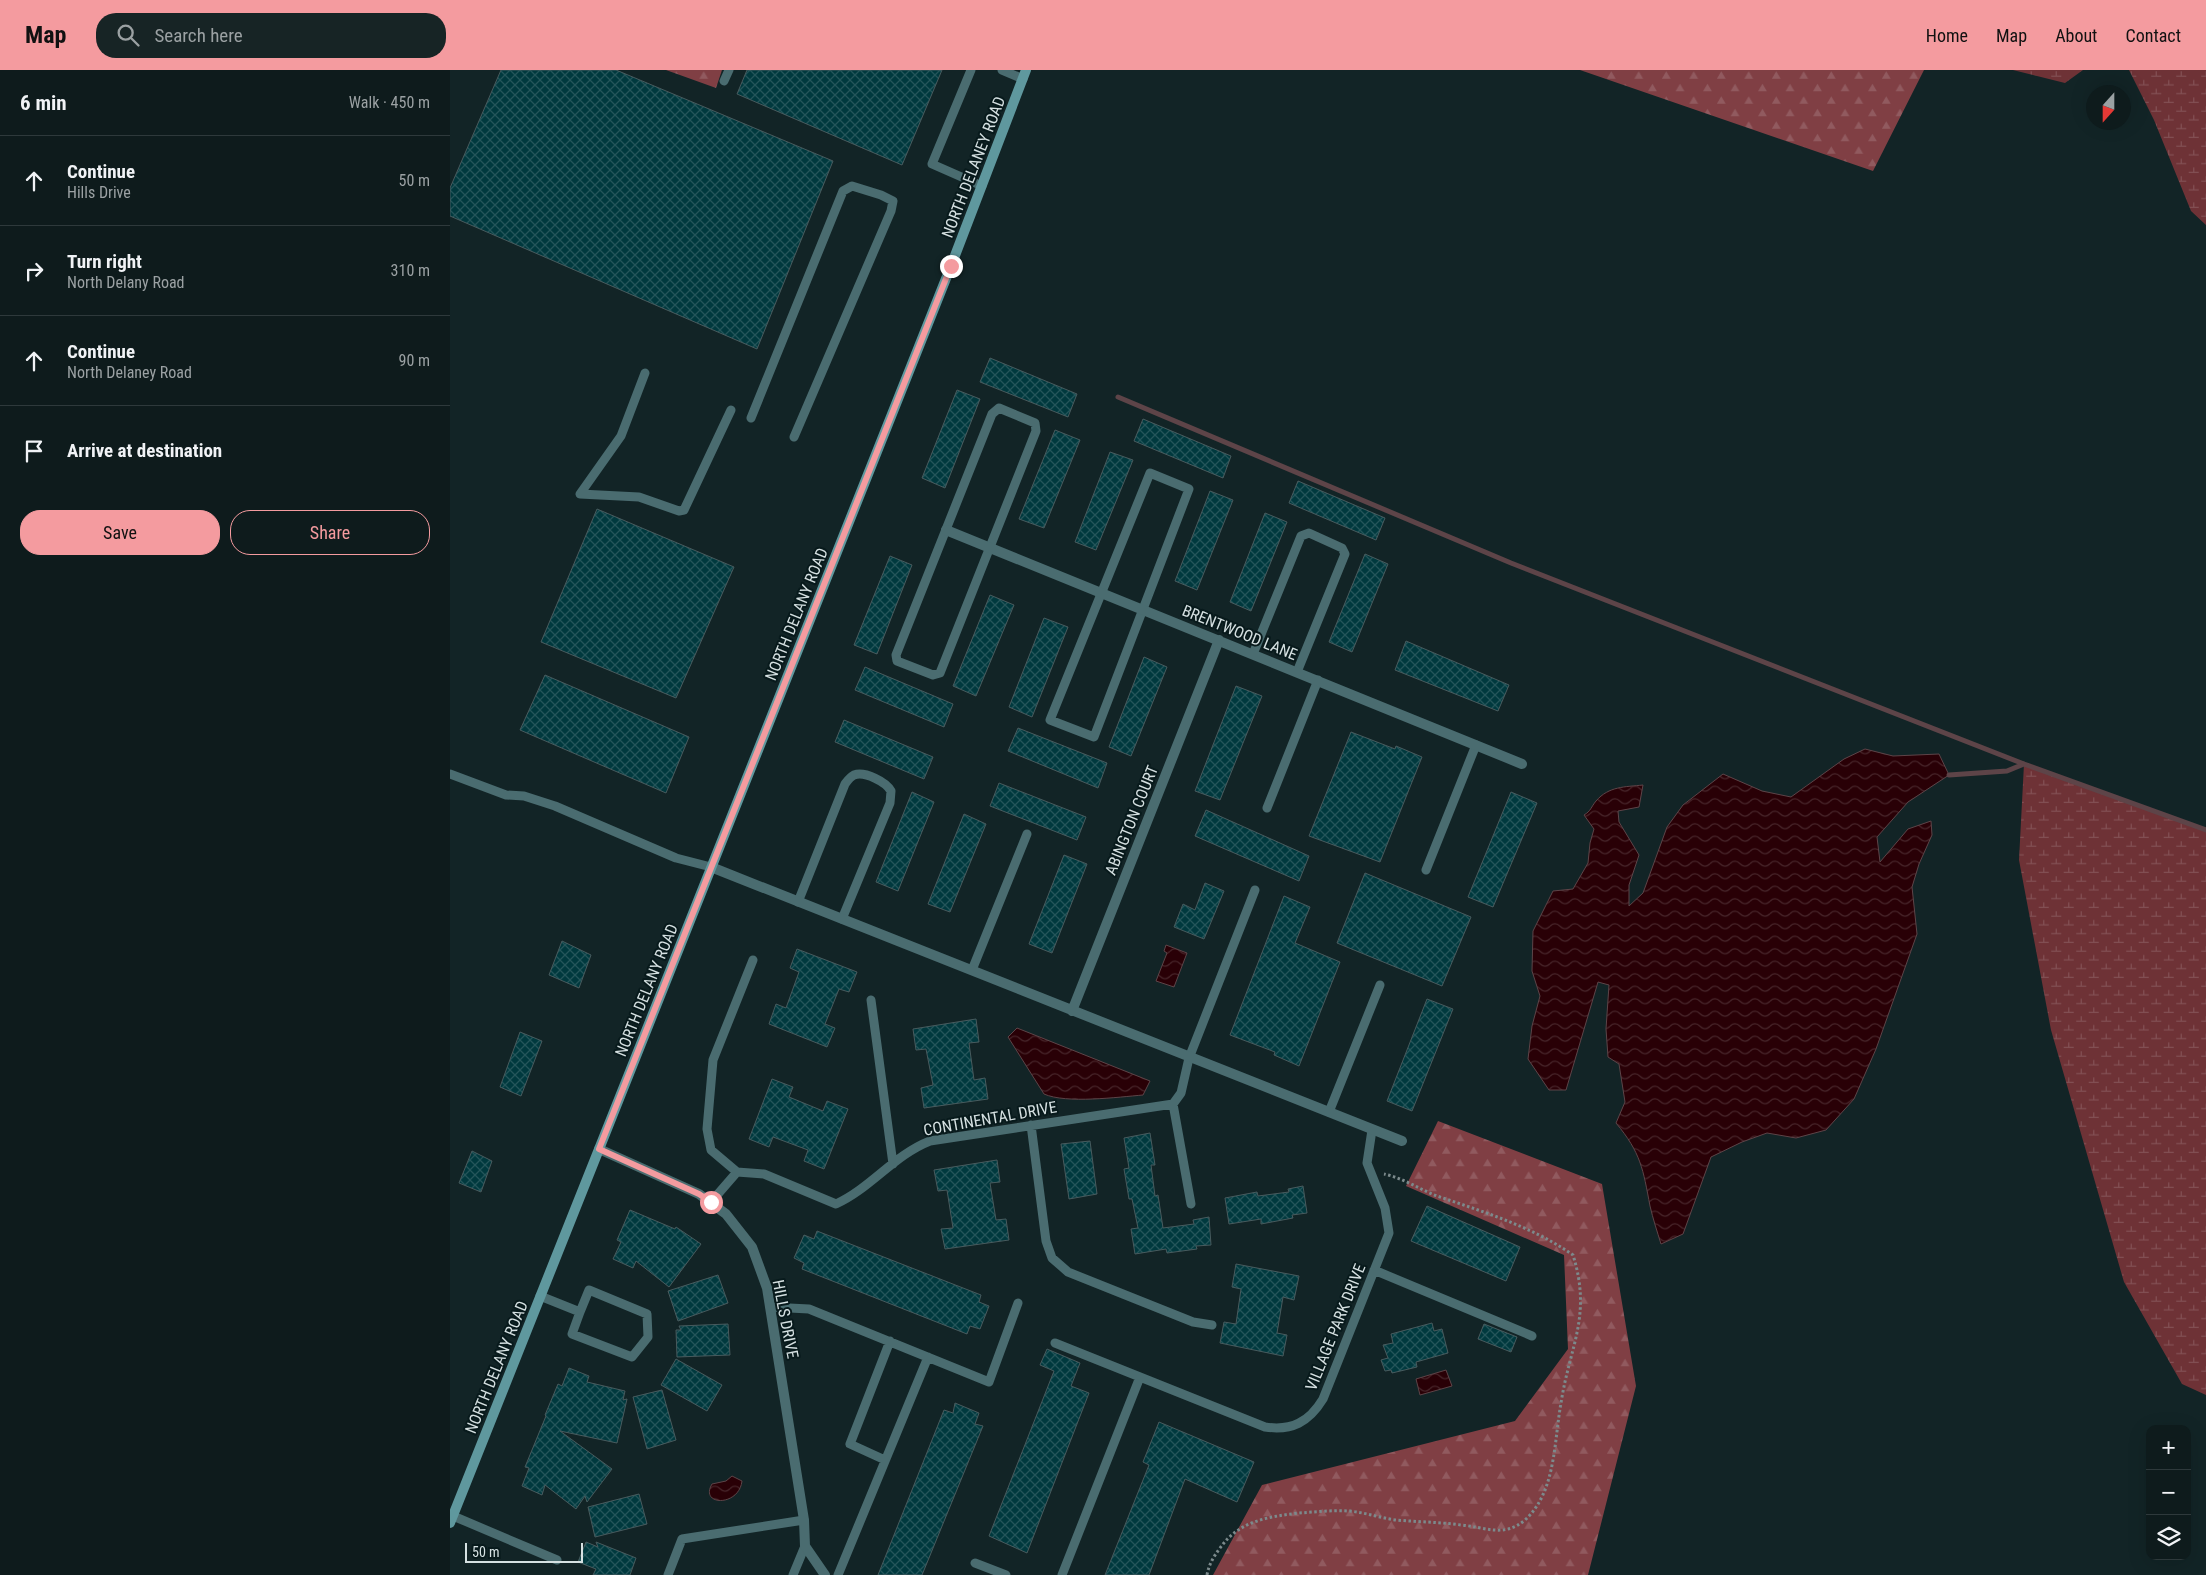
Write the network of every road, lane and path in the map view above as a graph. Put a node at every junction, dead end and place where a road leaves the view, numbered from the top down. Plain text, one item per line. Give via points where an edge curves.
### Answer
1 (729, 70) edge
2 (971, 70) edge
3 (1002, 70) edge
4 (1024, 74) edge
5 (724, 81) dead end
6 (982, 186) junction
7 (645, 373) dead end
8 (731, 410) dead end
9 (751, 418) dead end
10 (794, 437) dead end
11 (870, 469) joint
12 (946, 530) junction
13 (990, 548) junction
14 (1102, 593) junction
15 (1144, 610) junction
16 (1219, 640) junction
17 (1253, 654) junction
18 (1297, 672) junction
19 (1318, 680) junction
20 (1476, 745) junction
21 (1522, 764) dead end
22 (450, 774) edge
23 (1267, 808) dead end
24 (1027, 834) dead end
25 (711, 867) junction
26 (1426, 870) dead end
27 (1255, 890) dead end
28 (798, 902) junction
29 (842, 920) junction
30 (753, 960) dead end
31 (972, 970) junction
32 (1380, 985) dead end
33 (871, 1000) dead end
34 (1072, 1011) junction
35 (1189, 1058) junction
36 (1173, 1104) junction
37 (1329, 1112) junction
38 (1031, 1125) junction
39 (1372, 1130) junction
40 (1402, 1141) dead end
41 (599, 1149) junction
42 (893, 1164) junction
43 (737, 1172) junction
44 (711, 1202) junction
45 (1190, 1204) dead end
46 (1374, 1270) junction
47 (540, 1296) junction
48 (1018, 1303) dead end
49 (770, 1307) junction
50 (580, 1312) junction
51 (1212, 1325) dead end
52 (1532, 1336) dead end
53 (890, 1341) junction
54 (1055, 1343) dead end
55 (928, 1357) junction
56 (1140, 1377) junction
57 (885, 1460) junction
58 (451, 1520) edge
59 (804, 1520) junction
60 (1460, 1524) dead end
61 (805, 1546) junction
62 (557, 1560) dead end
63 (976, 1563) dead end
64 (668, 1575) edge
65 (793, 1575) edge
66 (825, 1575) edge
67 (838, 1575) edge
68 (1006, 1575) edge
69 (1062, 1575) edge
70 (1206, 1575) edge

1 - 5 lane
2 - 6 lane via 932,164
3 - 4 lane
4 - 6 street, NORTH DELANEY ROAD
6 - 11 street, NORTH DELANEY ROAD
7 - 8 lane via 621,436 580,494 640,497 684,510
9 - 10 lane via 843,191 852,186 881,195 893,201 891,211
11 - 25 street, NORTH DELANY ROAD
12 - 13 street, BRENTWOOD LANE
12 - 13 lane via 992,414 999,408 1035,423 1036,431
12 - 13 lane via 896,655 897,661 933,676 940,673
13 - 14 street, BRENTWOOD LANE
14 - 15 street, BRENTWOOD LANE
14 - 15 lane via 1150,473 1189,489
14 - 15 lane via 1050,720 1094,737
15 - 16 street, BRENTWOOD LANE
16 - 17 street, BRENTWOOD LANE
16 - 34 street, ABINGTON COURT
17 - 18 street, BRENTWOOD LANE
17 - 18 lane via 1301,536 1309,533 1342,548 1345,554
18 - 19 street, BRENTWOOD LANE
19 - 20 street, BRENTWOOD LANE
19 - 23 lane
20 - 21 street, BRENTWOOD LANE
20 - 26 lane
22 - 25 lane via 506,795 524,796 555,806 676,858
24 - 31 lane
25 - 28 street
25 - 41 street, NORTH DELANY ROAD
27 - 35 lane
28 - 29 street
28 - 29 lane via 845,784 857,774 881,782 891,791 890,803
29 - 31 street
30 - 43 lane via 713,1060 707,1128 711,1150
31 - 34 street
32 - 37 lane
33 - 42 lane
34 - 35 street
35 - 36 lane via 1181,1093
35 - 37 street
36 - 38 lane, CONTINENTAL DRIVE
36 - 45 lane
37 - 39 street
38 - 42 lane, CONTINENTAL DRIVE via 930,1141 913,1147
38 - 51 lane via 1046,1241 1052,1258 1068,1272 1193,1322
39 - 40 street
39 - 46 lane, VILLAGE PARK DRIVE via 1367,1163 1385,1208 1389,1233
41 - 44 street, HILLS DRIVE
41 - 47 street, NORTH DELANY ROAD
42 - 43 lane, CONTINENTAL DRIVE via 852,1197 836,1204 764,1174
43 - 44 lane
44 - 49 street, HILLS DRIVE via 726,1214 752,1247 767,1288
46 - 52 lane
46 - 56 lane, VILLAGE PARK DRIVE via 1323,1399 1314,1412 1292,1426 1279,1429 1265,1427
47 - 50 lane
47 - 58 street, NORTH DELANY ROAD
48 - 55 lane via 989,1382
49 - 53 lane via 809,1308
49 - 59 street, HILLS DRIVE
50 - 50 lane via 572,1334 632,1357 648,1338 647,1314 589,1290
53 - 55 lane
53 - 57 lane via 850,1444
54 - 56 lane, VILLAGE PARK DRIVE
55 - 57 lane
56 - 69 lane
57 - 67 lane
58 - 62 lane
59 - 61 street, HILLS DRIVE
59 - 64 lane via 682,1539
60 - 70 path via 1394,1520 1350,1511 1263,1518 1246,1524 1228,1537 1209,1563
61 - 65 lane
61 - 66 street
63 - 68 lane

